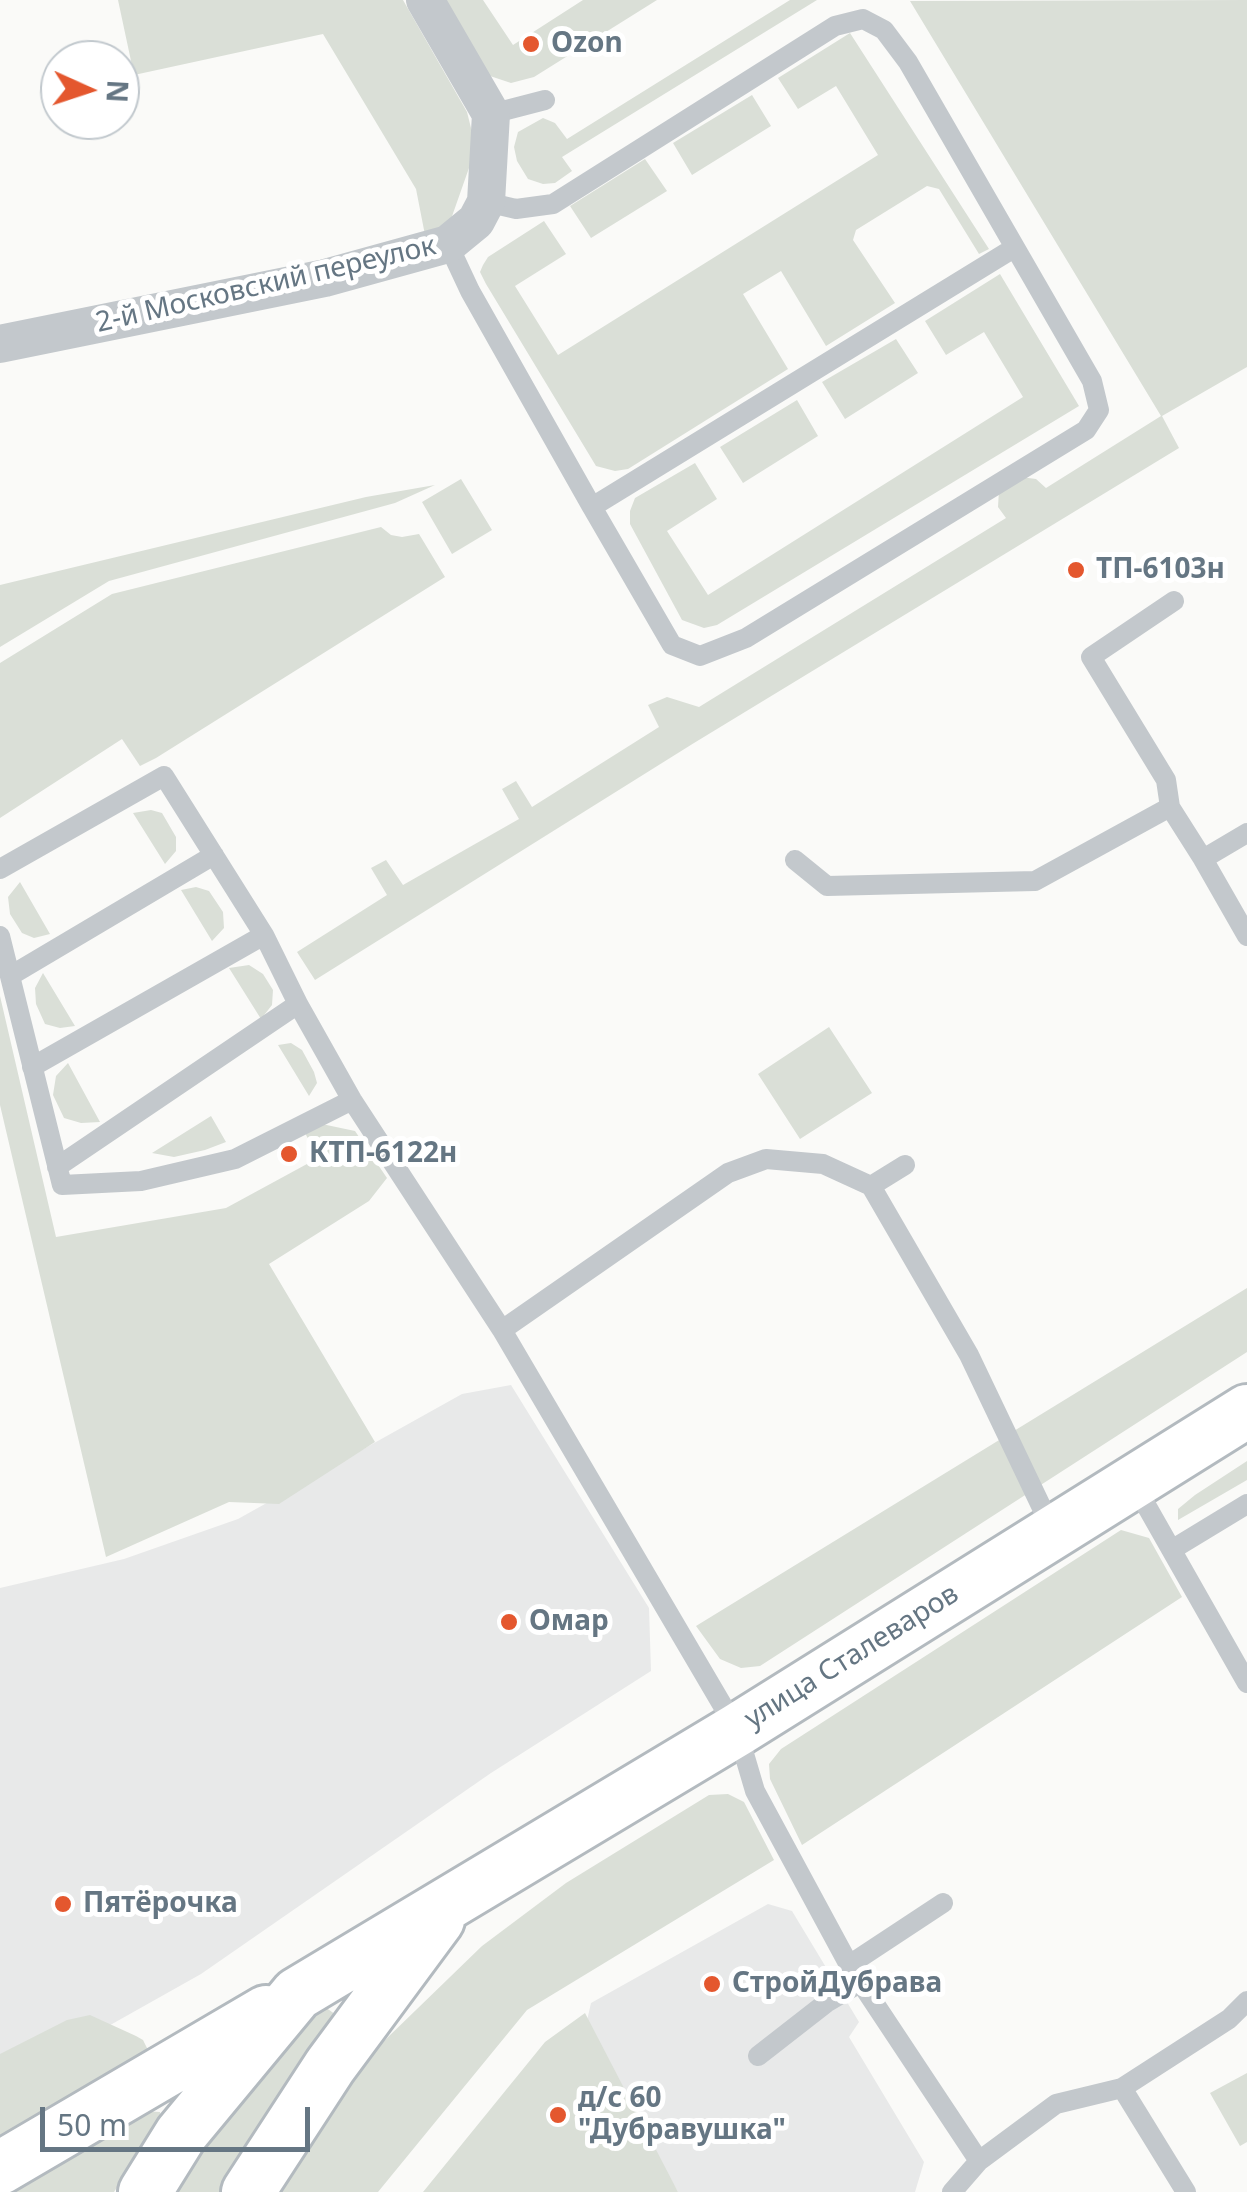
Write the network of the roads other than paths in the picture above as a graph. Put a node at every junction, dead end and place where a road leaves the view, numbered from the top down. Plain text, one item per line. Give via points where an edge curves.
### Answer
1 (425, 0) edge
2 (545, 100) dead end
3 (490, 114) junction
4 (486, 202) junction
5 (448, 244) junction
6 (1014, 248) junction
7 (0, 344) edge
8 (592, 507) junction
9 (1174, 601) dead end
10 (1170, 806) junction
11 (1247, 833) edge
12 (214, 854) junction
13 (1204, 859) junction
14 (795, 860) dead end
15 (0, 869) edge
16 (264, 934) junction
17 (0, 936) edge
18 (1247, 936) edge
19 (10, 976) junction
20 (298, 1004) junction
21 (32, 1067) junction
22 (352, 1100) junction
23 (905, 1165) dead end
24 (57, 1166) junction
25 (872, 1186) junction
26 (502, 1330) junction
27 (1247, 1412) edge
28 (1133, 1483) junction
29 (1247, 1504) edge
30 (1053, 1531) junction
31 (1173, 1549) junction
32 (1247, 1683) edge
33 (737, 1730) junction
34 (454, 1898) junction
35 (943, 1903) dead end
36 (849, 1965) junction
37 (860, 1983) junction
38 (297, 1994) junction
39 (1247, 2002) edge
40 (758, 2056) dead end
41 (1122, 2088) junction
42 (979, 2161) junction
43 (0, 2168) edge
44 (146, 2192) edge
45 (248, 2192) edge
46 (952, 2192) edge
47 (1186, 2192) edge

1 - 3 street
2 - 3 lane
3 - 4 street
4 - 5 street, 2-й Московский переулок via 476,221
4 - 6 lane via 516,209 553,204 834,26 863,19 884,30 908,62
5 - 7 street, 2-й Московский переулок via 326,278
5 - 8 lane
6 - 8 lane
6 - 8 lane via 1092,381 1099,410 1086,430 746,638 700,656 672,645
9 - 10 lane via 1091,657 1166,780
10 - 13 lane
10 - 14 lane via 1035,881 827,886
11 - 13 lane
12 - 15 lane via 164,776
12 - 16 lane
12 - 19 lane
13 - 18 lane
16 - 20 lane
16 - 21 lane
17 - 19 lane
19 - 21 lane
20 - 22 lane
20 - 24 lane
21 - 24 lane
22 - 24 lane via 235,1159 141,1181 62,1185
22 - 26 lane
23 - 25 lane
25 - 26 lane via 824,1164 766,1159 728,1173
25 - 30 lane via 969,1355
26 - 33 lane
27 - 28 main road, улица Сталеваров
28 - 30 main road, улица Сталеваров
28 - 31 lane
29 - 31 lane
30 - 33 main road, улица Сталеваров
31 - 32 lane
33 - 34 main road, улица Сталеваров
33 - 36 lane via 755,1790
34 - 38 main road, улица Сталеваров
34 - 45 main road, улица Сталеваров via 330,2066
35 - 36 lane
36 - 37 lane
37 - 40 lane
37 - 42 lane
38 - 43 main road
38 - 44 main road, улица Сталеваров via 181,2134
39 - 41 lane
41 - 42 lane via 1056,2104
41 - 47 lane
42 - 46 lane

